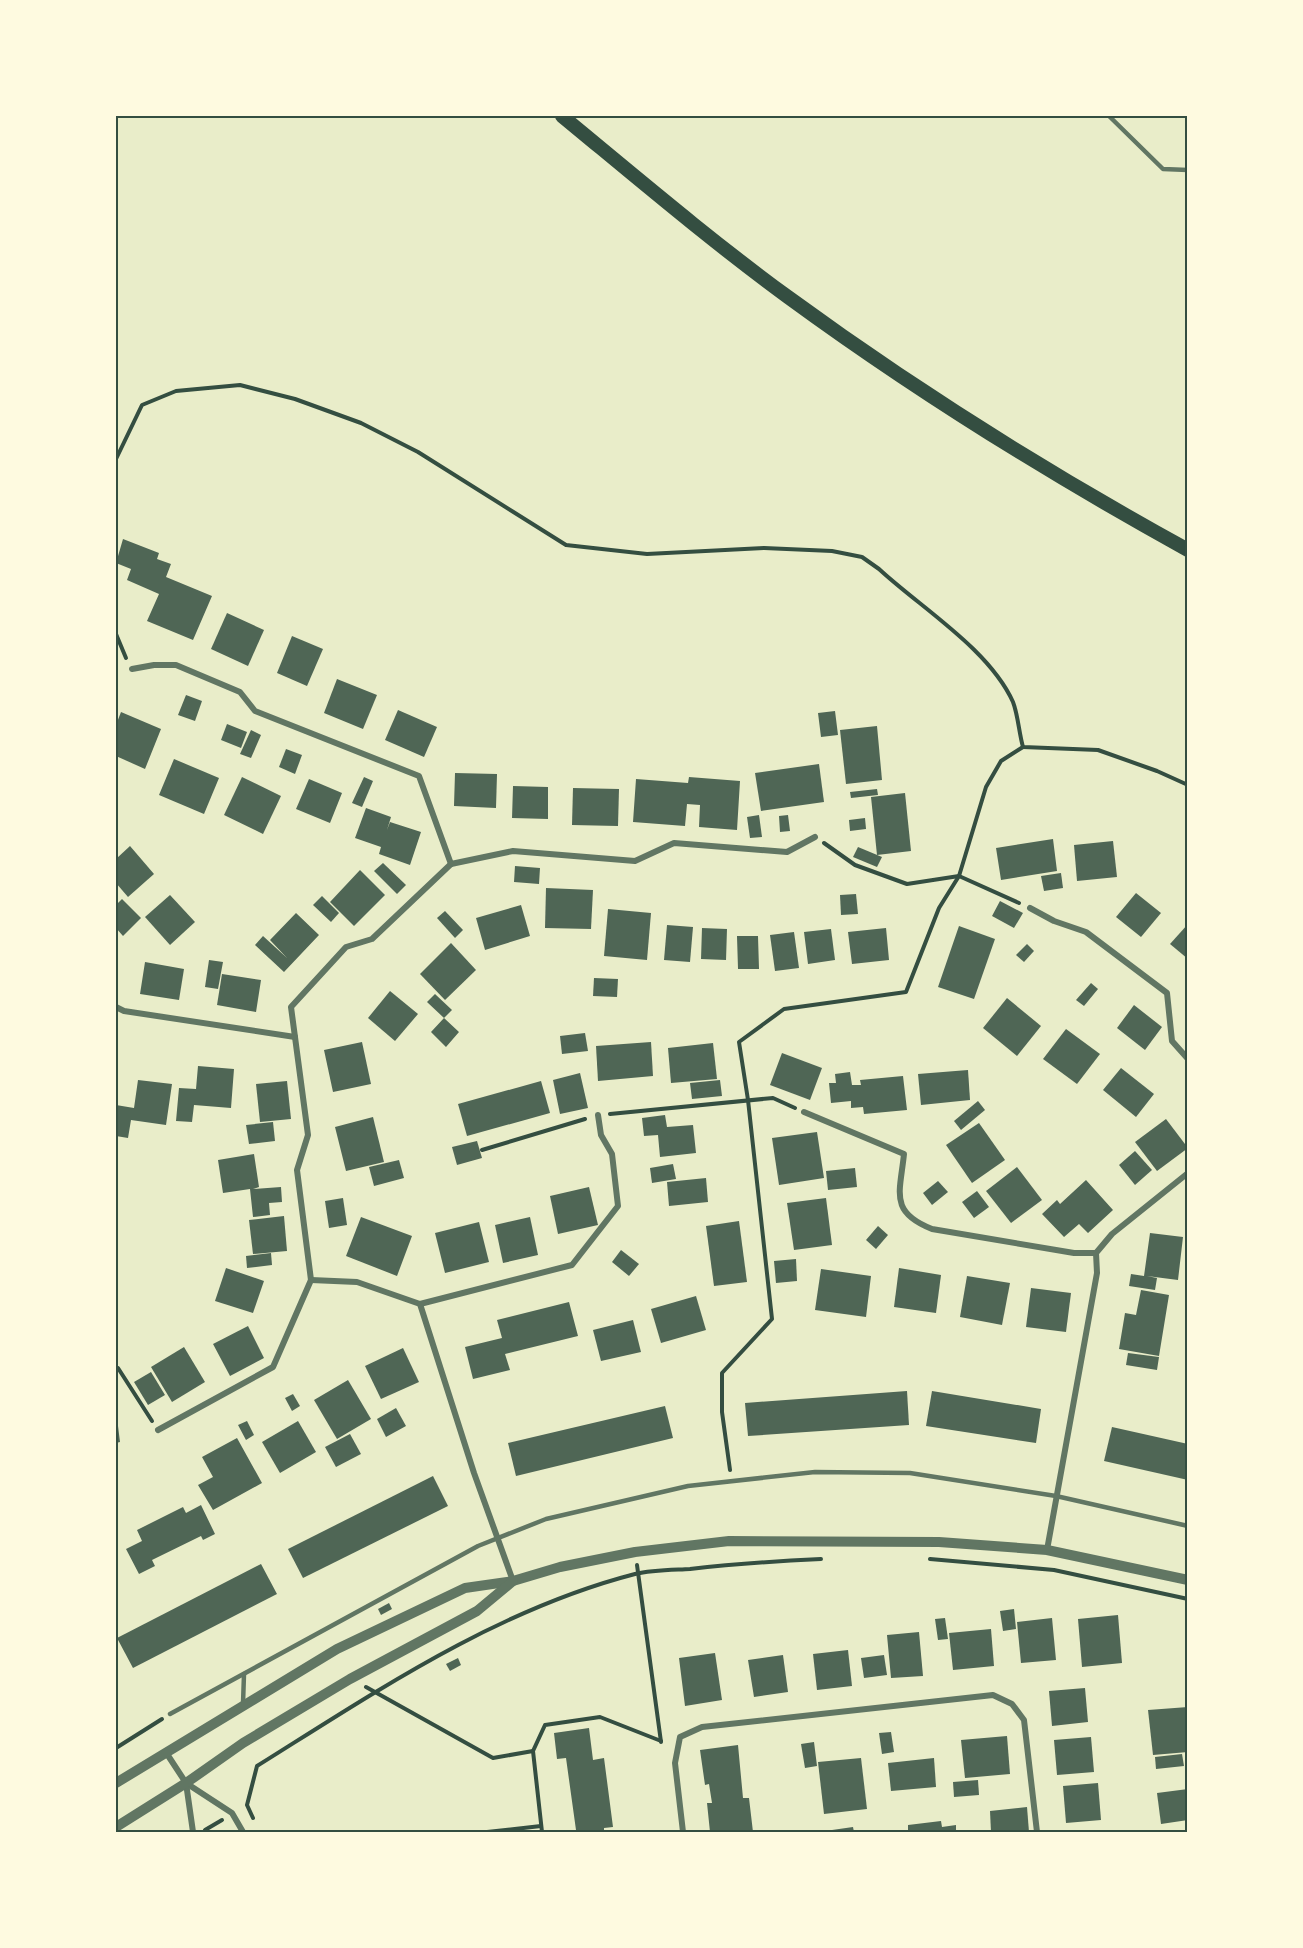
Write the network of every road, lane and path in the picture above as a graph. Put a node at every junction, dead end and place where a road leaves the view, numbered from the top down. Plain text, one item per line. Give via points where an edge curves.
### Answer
1 (562, 116) edge
2 (1109, 116) edge
3 (1188, 170) edge
4 (116, 459) edge
5 (1188, 550) edge
6 (116, 634) edge
7 (132, 669) joint
8 (1023, 747) junction
9 (1188, 786) edge
10 (815, 837) joint
11 (451, 864) junction
12 (959, 876) junction
13 (1030, 908) joint
14 (116, 1007) edge
15 (295, 1037) junction
16 (1188, 1059) edge
17 (748, 1100) junction
18 (804, 1112) joint
19 (598, 1115) junction
20 (482, 1150) dead end
21 (1188, 1173) edge
22 (1096, 1254) junction
23 (311, 1280) junction
24 (420, 1304) junction
25 (116, 1368) edge
26 (158, 1430) joint
27 (731, 1480) junction
28 (1056, 1496) junction
29 (1188, 1526) edge
30 (497, 1538) junction
31 (1047, 1551) junction
32 (635, 1552) junction
33 (828, 1559) dead end
34 (928, 1559) dead end
35 (638, 1574) junction
36 (1188, 1580) edge
37 (513, 1581) junction
38 (1188, 1599) edge
39 (244, 1674) junction
40 (350, 1679) junction
41 (376, 1692) junction
42 (243, 1707) junction
43 (170, 1714) joint
44 (661, 1741) junction
45 (116, 1748) edge
46 (533, 1751) junction
47 (166, 1754) junction
48 (675, 1763) junction
49 (116, 1783) edge
50 (186, 1783) junction
51 (256, 1826) dead end
52 (541, 1826) junction
53 (116, 1827) edge
54 (193, 1833) edge
55 (243, 1833) edge
56 (487, 1833) edge
57 (542, 1833) edge
58 (683, 1833) edge
59 (1037, 1833) edge

1 - 5 main road via 788,297 896,373 951,410
2 - 3 lane via 1163,169
4 - 8 path via 142,405 176,391 240,385 296,399 361,423 418,452 566,545 647,554 764,548 832,551 862,557 974,650 998,677 1013,704
6 - 7 path
7 - 11 street via 176,665 240,692 255,711 419,776
8 - 9 path via 1098,750
8 - 12 path via 1001,761 986,787
10 - 11 street via 787,852 674,843 635,861 513,850
10 - 12 path via 855,865 907,884
11 - 15 street via 372,939 346,947 314,981 291,1007
12 - 13 path
12 - 17 path via 939,908 906,992 784,1009 739,1042
13 - 16 street via 1086,932 1167,993 1172,1041
14 - 15 street
15 - 23 street via 308,1135 297,1170
17 - 18 path via 773,1098
17 - 19 path
17 - 27 path via 772,1319 722,1373 722,1412
18 - 22 street via 904,1154 901,1208 915,1222 932,1229
19 - 20 path
19 - 24 street via 601,1135 612,1154 618,1206 572,1265
21 - 22 street via 1112,1234
22 - 28 street via 1097,1273
23 - 24 street via 357,1282
23 - 26 street via 273,1367
24 - 30 street
25 - 26 path
27 - 28 lane via 815,1472 910,1473
27 - 30 lane via 546,1519
28 - 29 lane
28 - 31 street
30 - 37 street
30 - 39 lane via 401,1586
31 - 32 street via 939,1542 827,1539 729,1541
31 - 36 street
32 - 35 path
32 - 37 street
33 - 35 path
34 - 38 path via 1054,1570
35 - 41 path via 548,1601 463,1642
35 - 44 path
37 - 40 street via 477,1611
37 - 42 street via 465,1588 337,1649
39 - 42 lane
39 - 43 lane
40 - 41 path
40 - 50 street via 243,1743
41 - 46 path via 493,1758
41 - 51 path via 256,1766 247,1805
42 - 47 street
43 - 45 path
44 - 46 path via 600,1718 544,1725
44 - 48 path
46 - 52 path
47 - 49 street
47 - 50 street
48 - 58 street
48 - 59 street via 680,1737 702,1727 993,1695 1012,1704 1024,1720
50 - 53 street
50 - 54 street
50 - 55 street via 232,1813
52 - 56 path
52 - 57 path

